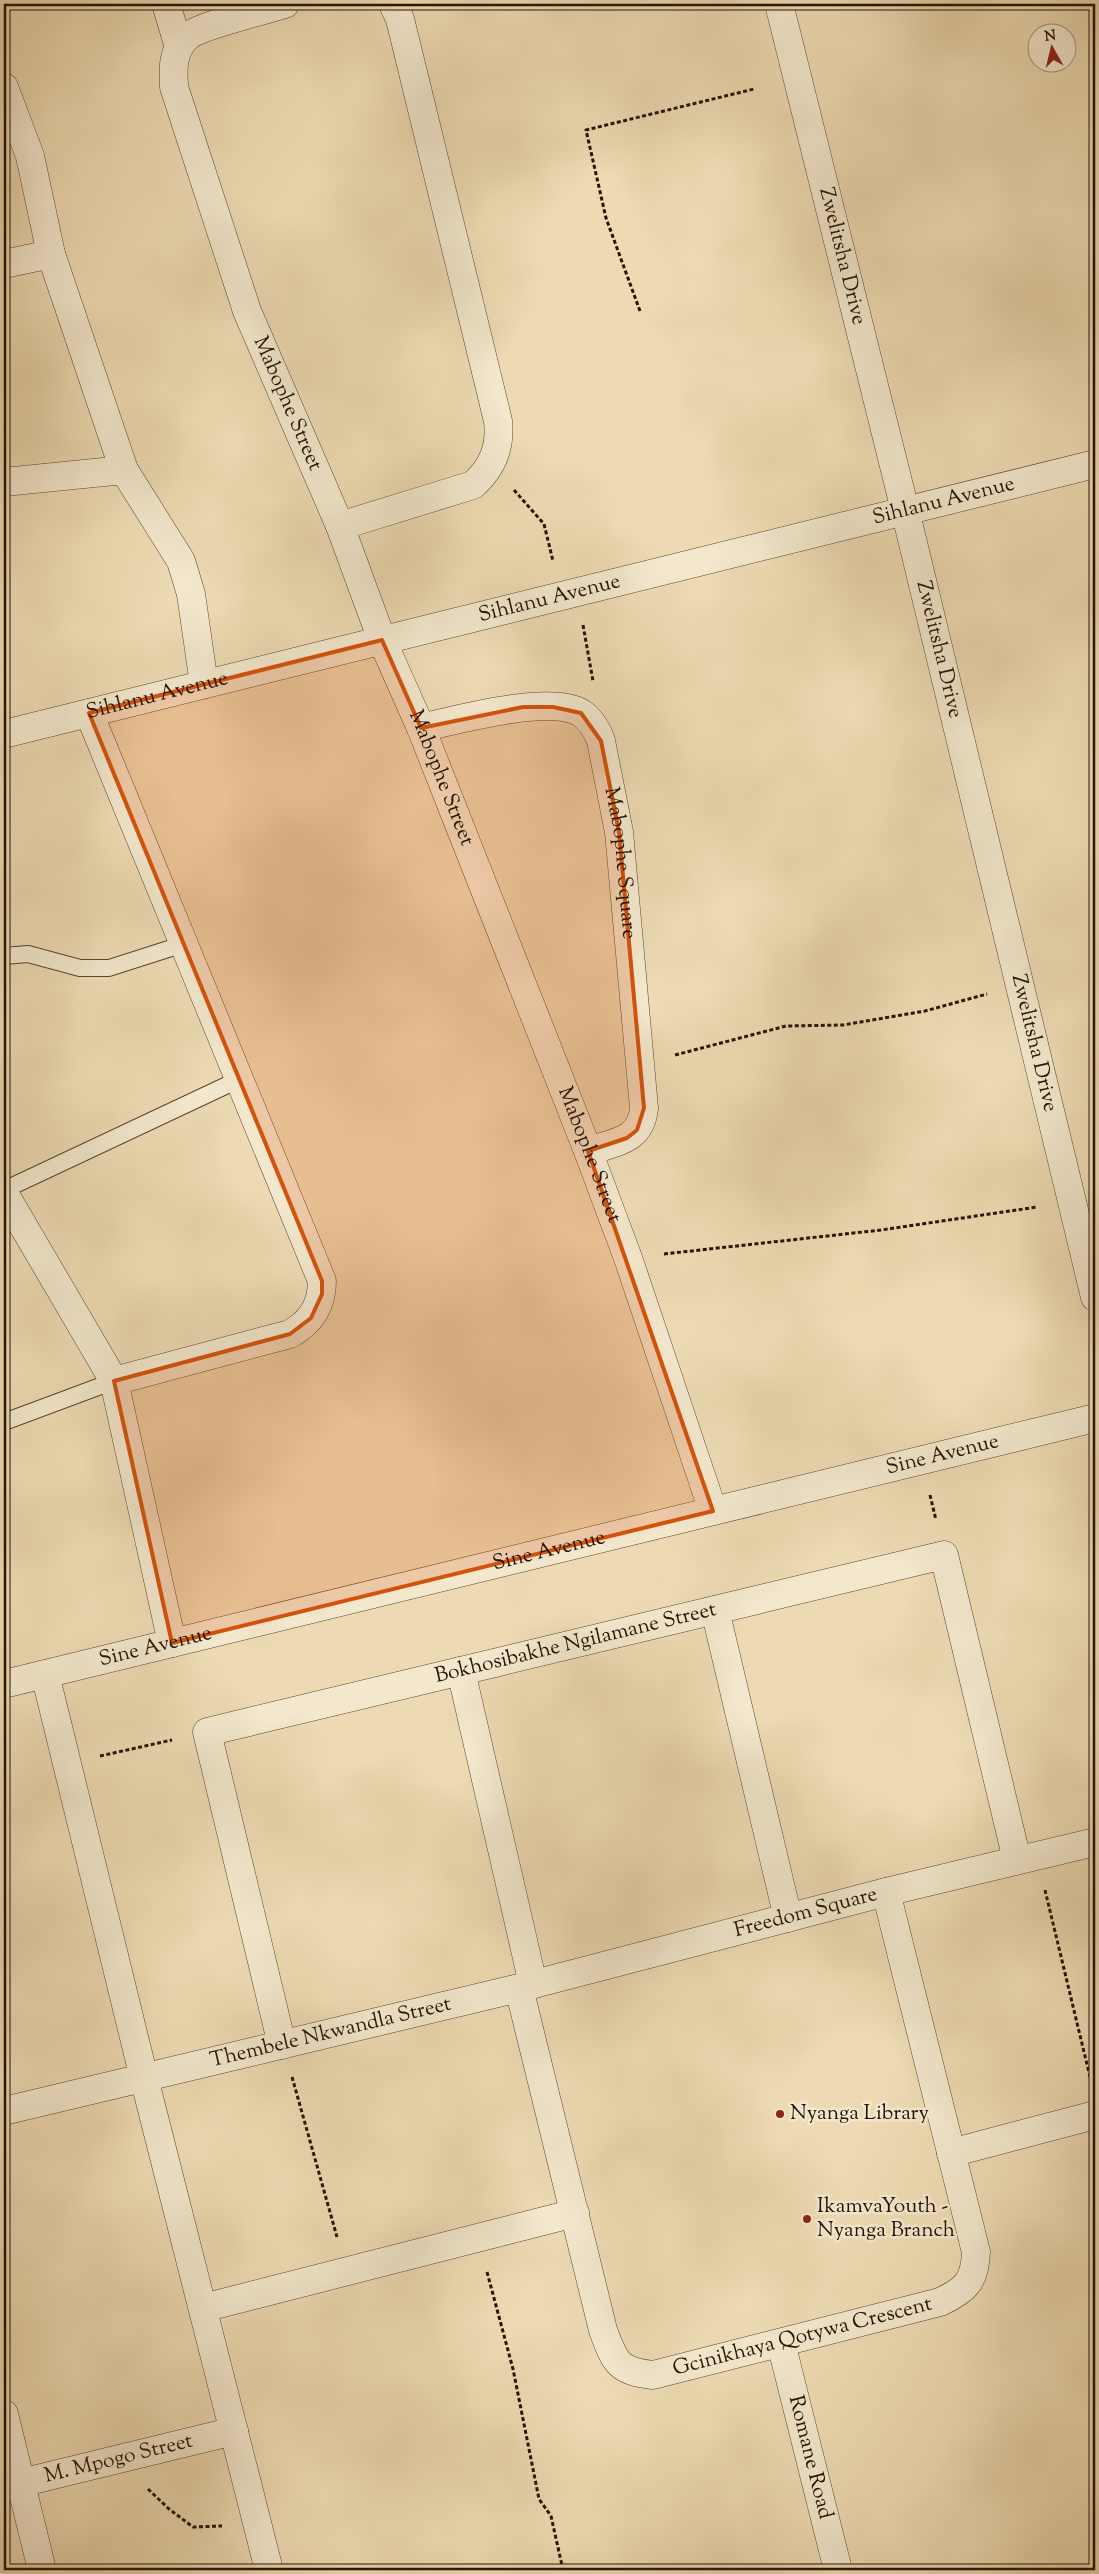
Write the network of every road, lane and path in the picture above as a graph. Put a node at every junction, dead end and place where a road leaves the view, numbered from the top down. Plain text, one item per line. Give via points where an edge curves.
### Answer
1 (166, 4) edge
2 (285, 4) edge
3 (393, 4) edge
4 (779, 4) edge
5 (179, 47) junction
6 (4, 87) edge
7 (754, 89) dead end
8 (51, 254) junction
9 (4, 264) edge
10 (640, 311) dead end
11 (492, 463) junction
12 (1095, 464) edge
13 (124, 470) junction
14 (4, 482) edge
15 (905, 510) junction
16 (340, 526) junction
17 (570, 594) junction
18 (382, 640) junction
19 (204, 684) junction
20 (89, 713) junction
21 (590, 721) junction
22 (421, 728) junction
23 (4, 734) edge
24 (184, 944) junction
25 (4, 956) edge
26 (1019, 986) junction
27 (640, 1064) junction
28 (240, 1079) junction
29 (588, 1151) junction
30 (4, 1192) edge
31 (1072, 1201) junction
32 (628, 1258) junction
33 (1095, 1297) edge
34 (114, 1381) junction
35 (1095, 1418) edge
36 (4, 1422) edge
37 (922, 1460) junction
38 (713, 1511) junction
39 (944, 1555) junction
40 (715, 1610) junction
41 (172, 1643) junction
42 (461, 1671) junction
43 (45, 1674) junction
44 (4, 1684) edge
45 (207, 1732) junction
46 (66, 1764) junction
47 (1095, 1842) edge
48 (1027, 1858) junction
49 (886, 1892) junction
50 (788, 1918) junction
51 (526, 1986) junction
52 (282, 2045) junction
53 (144, 2078) junction
54 (1094, 2102) edge
55 (4, 2112) edge
56 (950, 2153) junction
57 (574, 2213) junction
58 (477, 2238) junction
59 (347, 2271) junction
60 (203, 2308) junction
61 (781, 2343) junction
62 (4, 2414) edge
63 (234, 2431) junction
64 (117, 2459) junction
65 (12, 2485) edge
66 (258, 2524) junction
67 (42, 2570) edge
68 (269, 2570) edge
69 (563, 2570) edge
70 (838, 2570) edge

1 - 5 street
2 - 5 street via 202,29 188,36
3 - 11 street via 400,19 498,421 498,447
4 - 15 street, Zwelitsha Drive
5 - 16 street, Mabophe Street via 173,63 174,87 247,311
6 - 8 street via 30,156
7 - 10 path via 586,130 606,218
8 - 9 street
8 - 13 street
11 - 16 street via 473,485
11 - 17 path via 544,524
12 - 15 street, Sihlanu Avenue
13 - 14 street
13 - 19 street via 181,561 191,594
15 - 17 street, Sihlanu Avenue
15 - 26 street, Zwelitsha Drive
16 - 18 street, Mabophe Street
17 - 18 street, Sihlanu Avenue
17 - 21 path via 594,686
18 - 19 street, Sihlanu Avenue
18 - 22 street, Mabophe Street
19 - 20 street, Sihlanu Avenue
20 - 23 street, Sihlanu Avenue
20 - 24 street
21 - 22 street via 571,709 523,708
21 - 27 street, Mabophe Square via 601,740 619,832
22 - 29 street, Mabophe Street
24 - 25 lane via 109,968 80,968 28,954
24 - 28 street
26 - 27 path via 925,1011 852,1024 786,1026
26 - 31 street, Zwelitsha Drive
27 - 29 street, Mabophe Square via 643,1120 627,1138
28 - 30 lane
28 - 34 street via 318,1268 322,1294 318,1307 311,1318 290,1334
29 - 32 street, Mabophe Street
30 - 34 street
31 - 32 path via 881,1230
31 - 33 street, Zwelitsha Drive
32 - 38 street, Mabophe Street
34 - 36 lane
34 - 41 street
35 - 37 street, Sine Avenue
37 - 38 street, Sine Avenue
37 - 39 path
38 - 41 street, Sine Avenue
39 - 40 street, Bokhosibakhe Ngilamane Street
39 - 48 street
40 - 42 street, Bokhosibakhe Ngilamane Street
40 - 50 street
41 - 43 street, Sine Avenue
42 - 45 street, Bokhosibakhe Ngilamane Street
42 - 51 street, Gcinikhaya Qotywa Crescent
43 - 44 street, Sine Avenue
43 - 46 street
45 - 46 path
45 - 52 street
46 - 53 street
47 - 48 street, Freedom Square
48 - 49 street, Freedom Square
48 - 54 path
49 - 50 street, Freedom Square
49 - 56 street, Gcinikhaya Qotywa Crescent
50 - 51 street, Freedom Square
51 - 52 street, Thembele Nkwandla Street
51 - 57 street, Gcinikhaya Qotywa Crescent
52 - 53 street, Thembele Nkwandla Street
52 - 59 path
53 - 55 street, Thembele Nkwandla Street
53 - 60 street
54 - 56 street
56 - 61 street, Gcinikhaya Qotywa Crescent via 976,2252 975,2268 968,2283 958,2293 940,2302
57 - 58 street
57 - 61 street, Gcinikhaya Qotywa Crescent via 603,2330 620,2366 653,2375
58 - 59 street
58 - 69 path via 513,2369 539,2499 551,2516
59 - 60 street
60 - 63 street
61 - 70 street, Romane Road
62 - 65 street
63 - 64 street, M. Mpogo Street
63 - 66 street
64 - 65 street, M. Mpogo Street
64 - 66 path via 169,2509 193,2527
65 - 67 street
66 - 68 street

